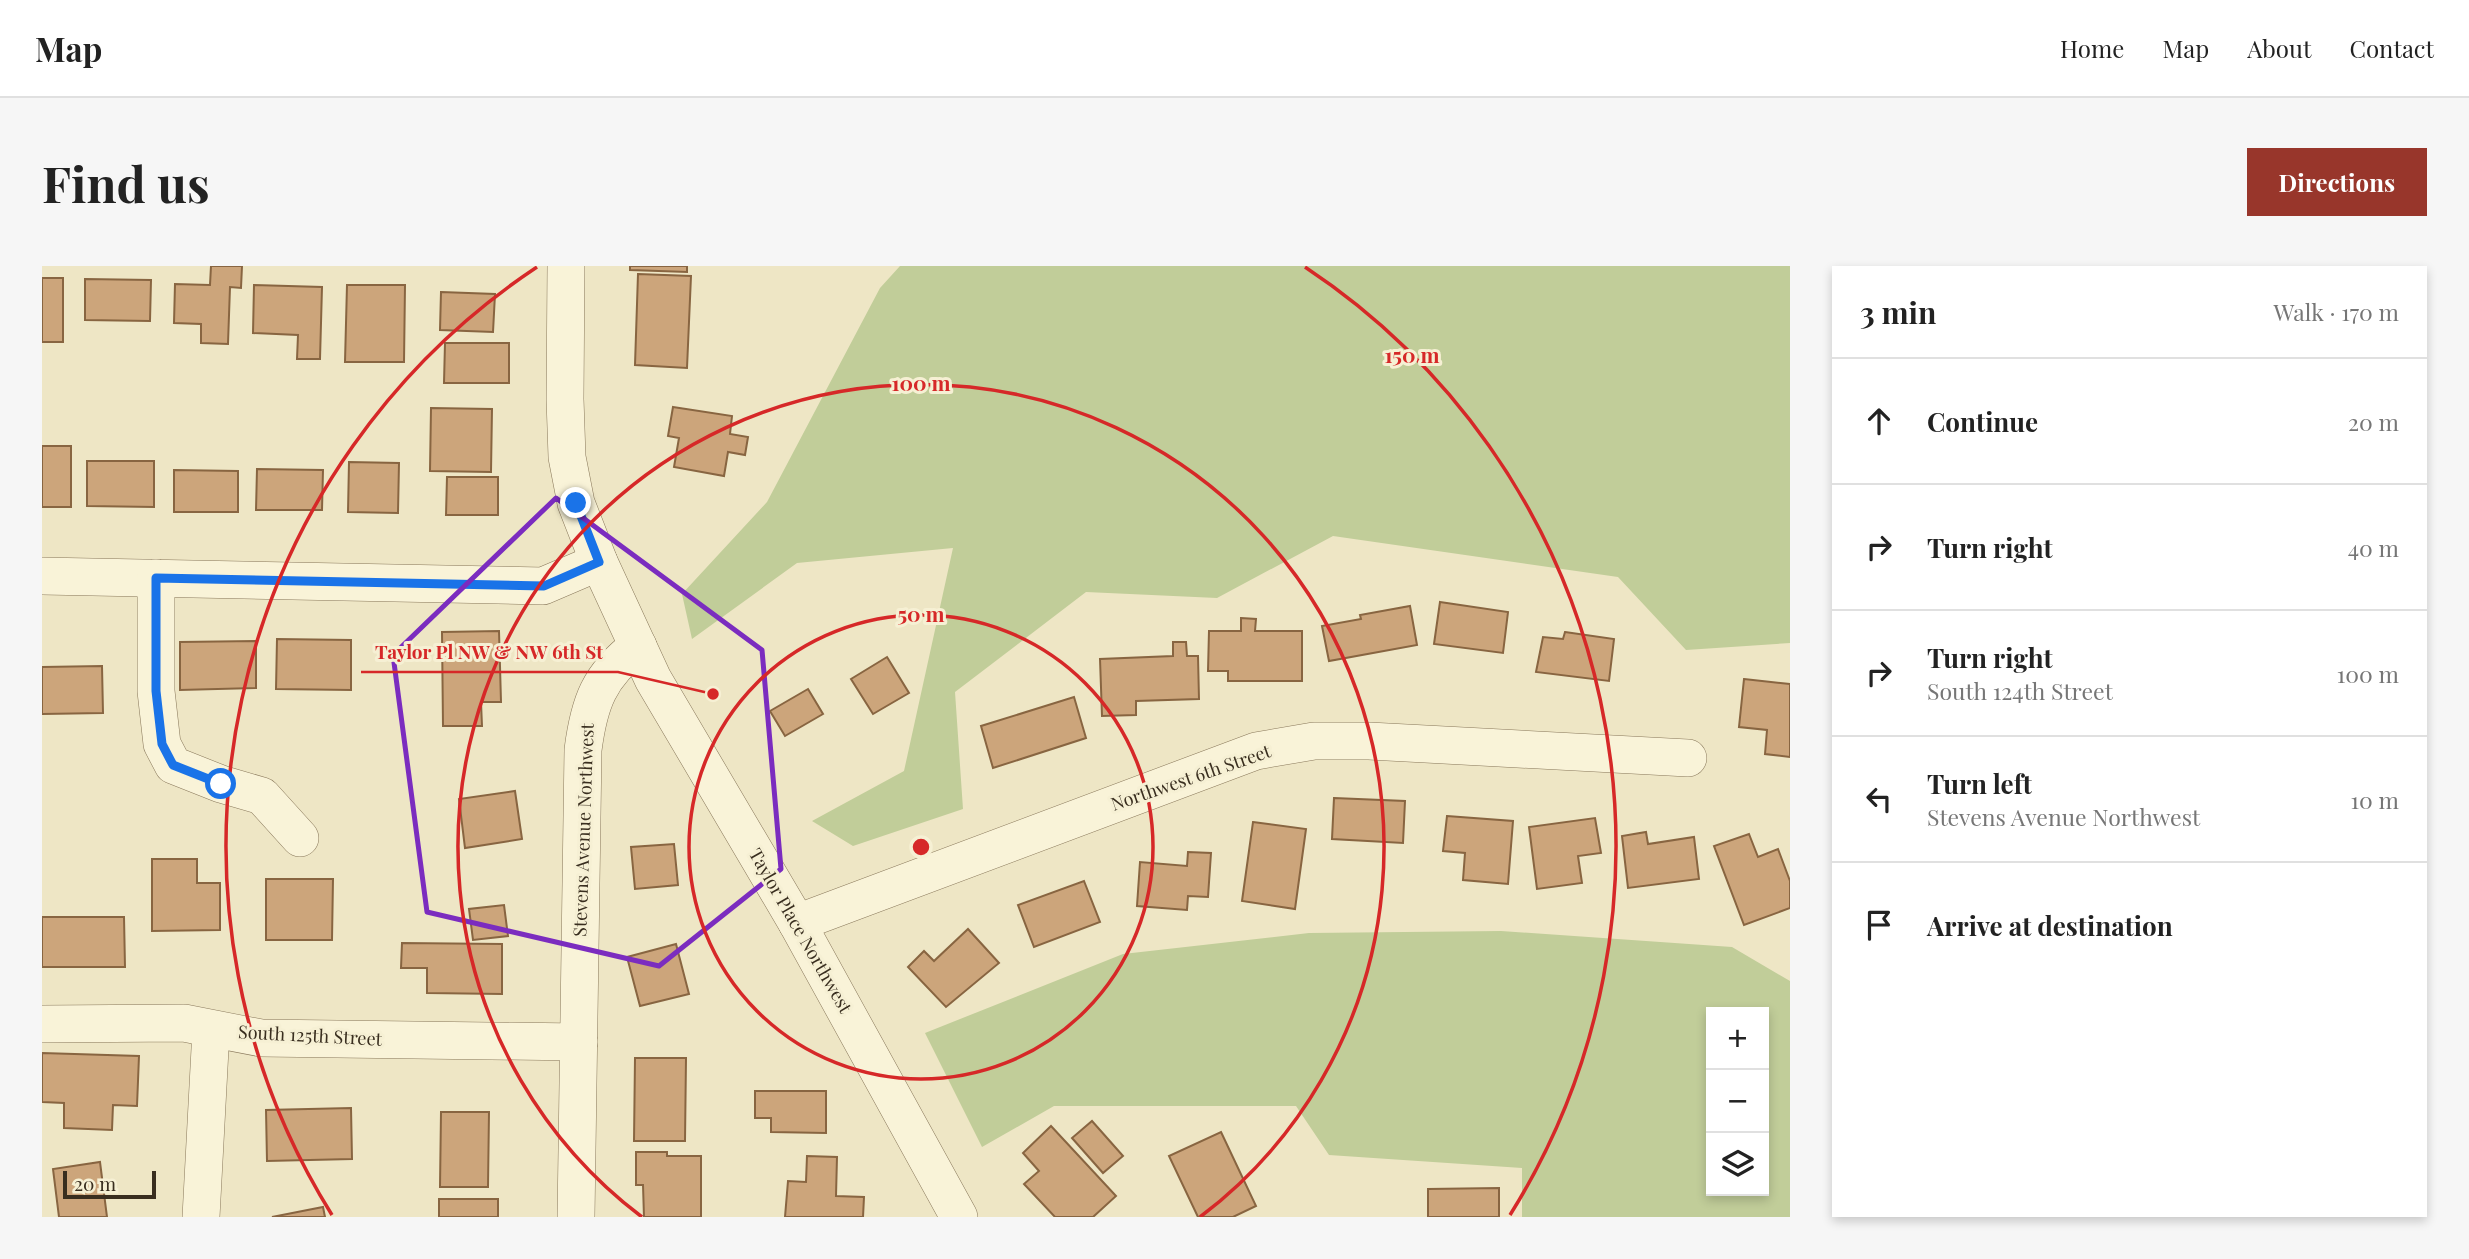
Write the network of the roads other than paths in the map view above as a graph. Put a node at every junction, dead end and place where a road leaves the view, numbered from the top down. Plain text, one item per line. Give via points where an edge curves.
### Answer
1 (566, 266) edge
2 (599, 562) junction
3 (42, 576) edge
4 (156, 578) junction
5 (638, 646) junction
6 (1688, 758) dead end
7 (300, 838) dead end
8 (797, 923) junction
9 (42, 1024) edge
10 (211, 1030) junction
11 (579, 1042) junction
12 (934, 1174) junction
13 (201, 1217) edge
14 (576, 1217) edge
15 (934, 1217) edge
16 (960, 1217) edge

1 - 2 street via 567,457 576,503
2 - 4 street via 544,586
2 - 5 street
3 - 4 street
4 - 7 street via 156,691 162,744 173,765 262,796
5 - 8 street, Taylor Place Northwest
5 - 11 street, Stevens Avenue Northwest via 610,670 587,714
6 - 8 street, Northwest 6th Street via 1369,741 1314,741 1256,751
8 - 12 street, Taylor Place Northwest
9 - 10 street, South 125th Street via 184,1023
10 - 11 street, South 125th Street via 261,1038
10 - 13 street
11 - 14 street, Stevens Avenue Northwest
12 - 15 street
12 - 16 street, Taylor Place Northwest

